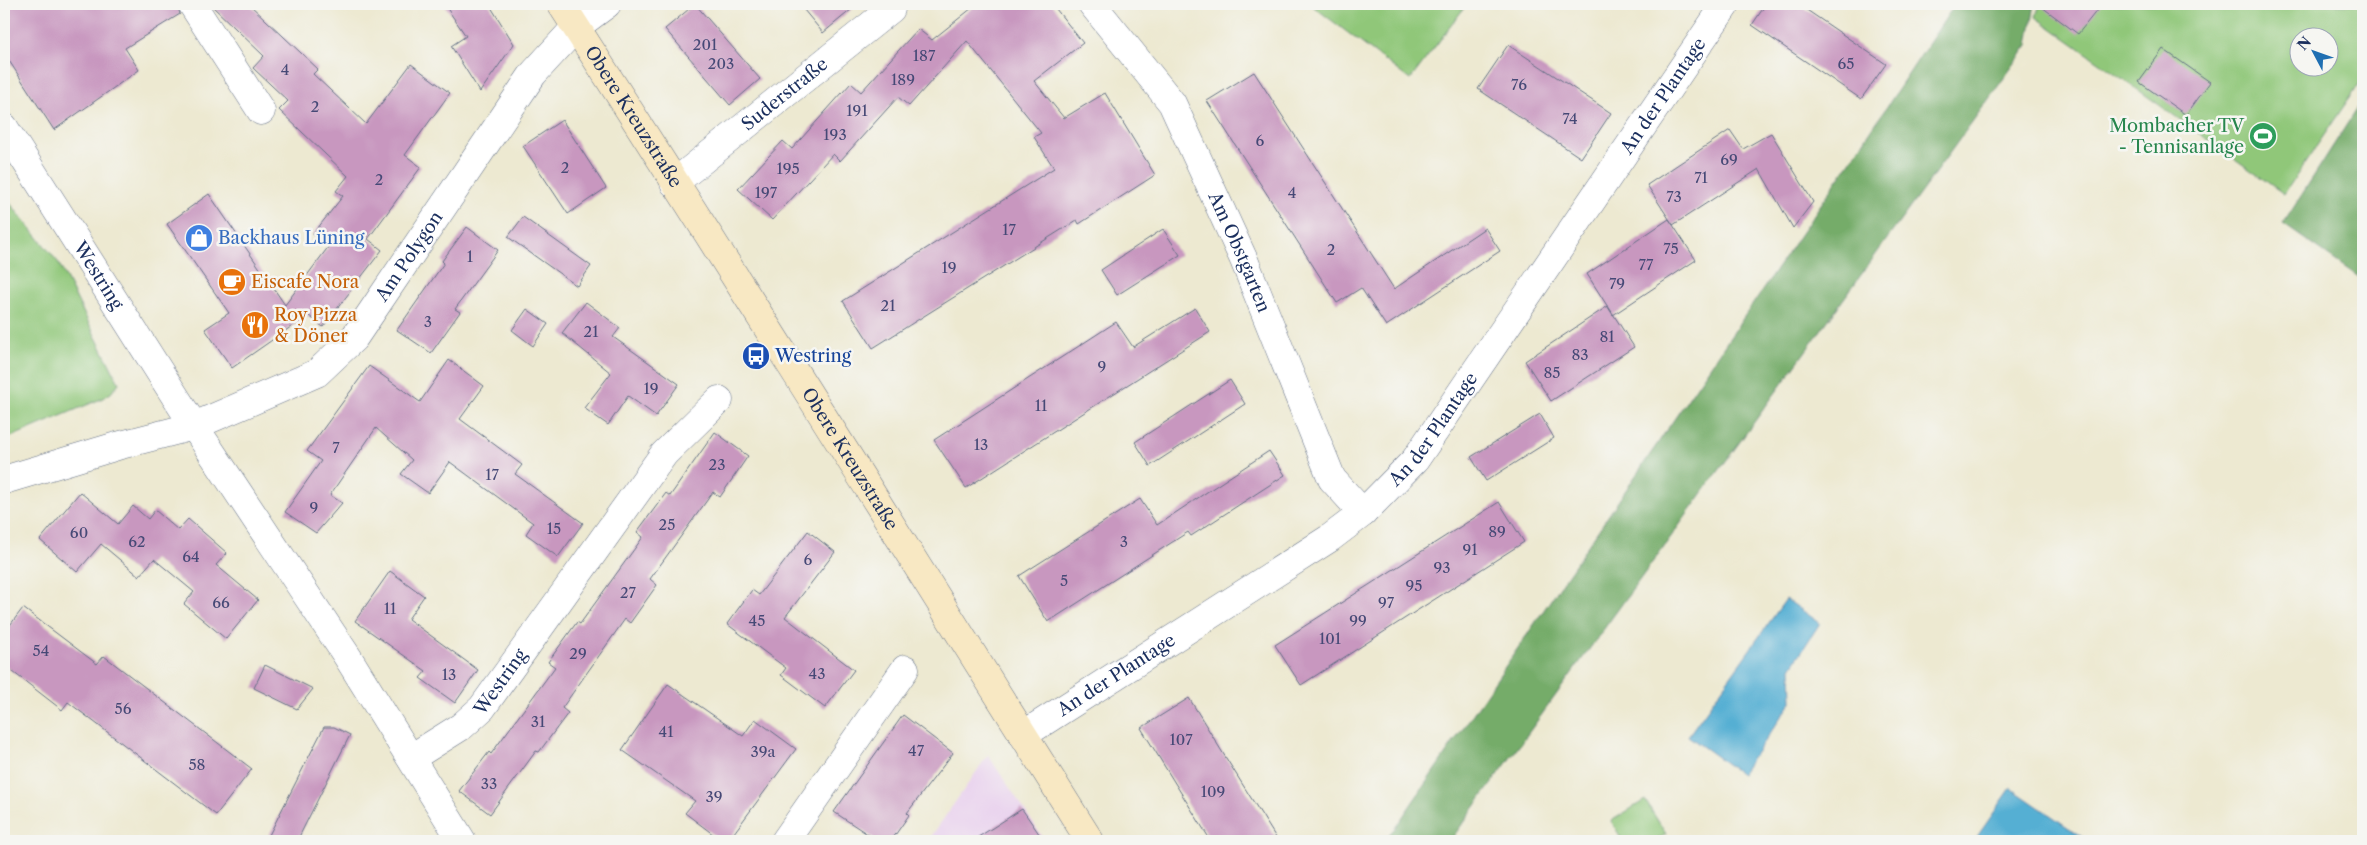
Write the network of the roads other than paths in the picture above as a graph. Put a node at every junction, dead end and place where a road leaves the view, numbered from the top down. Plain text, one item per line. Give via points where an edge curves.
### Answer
1 (192, 4) edge
2 (561, 4) edge
3 (606, 4) edge
4 (887, 4) edge
5 (1092, 4) edge
6 (1726, 4) edge
7 (576, 27) junction
8 (261, 110) dead end
9 (4, 127) edge
10 (674, 183) junction
11 (719, 400) dead end
12 (194, 426) junction
13 (4, 480) edge
14 (1363, 513) junction
15 (905, 669) dead end
16 (1023, 735) junction
17 (411, 758) junction
18 (462, 841) edge
19 (785, 841) edge
20 (1090, 841) edge

1 - 8 street
2 - 7 street, Obere Kreuzstraße
3 - 7 street
4 - 10 street, Suderstraße via 891,9
5 - 14 street, Am Obstgarten via 1172,103 1244,260 1332,479
6 - 14 street, An der Plantage via 1415,460
7 - 10 street, Obere Kreuzstraße
7 - 12 street, Am Polygon via 533,74 354,338 317,373
9 - 12 street, Westring
10 - 16 street, Obere Kreuzstraße via 715,243
11 - 17 street, Westring via 664,454 482,708 462,726
12 - 13 street
12 - 17 street, Westring
14 - 16 street, An der Plantage via 1330,538
15 - 19 street
16 - 20 street, Obere Kreuzstraße
17 - 18 street, Westring

